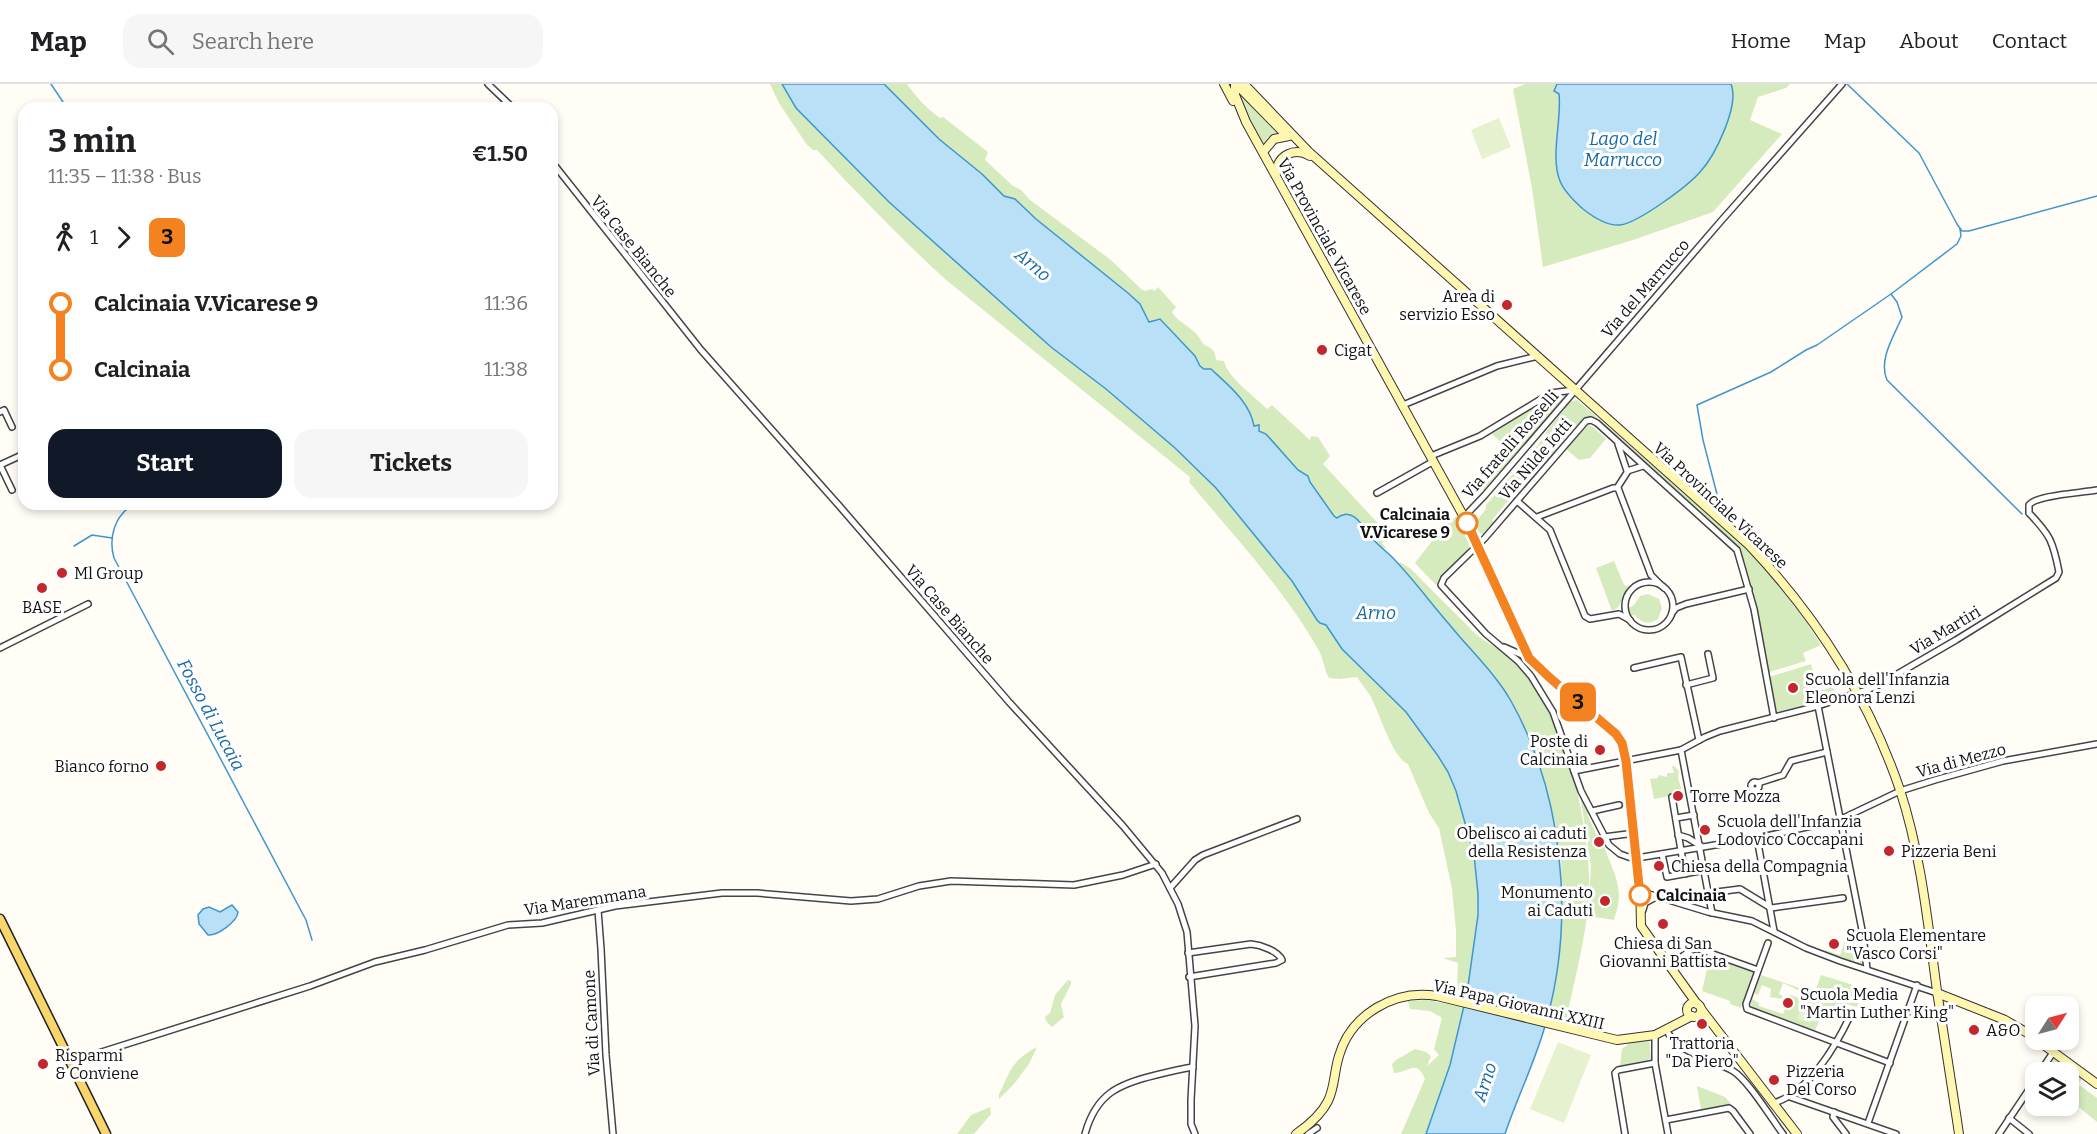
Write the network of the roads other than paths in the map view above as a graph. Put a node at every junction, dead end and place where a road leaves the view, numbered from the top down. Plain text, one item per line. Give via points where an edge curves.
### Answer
1 (488, 84) edge
2 (1224, 84) edge
3 (1236, 84) edge
4 (1244, 84) edge
5 (1842, 84) edge
6 (507, 102) edge
7 (1246, 122) junction
8 (1287, 136) junction
9 (1298, 141) junction
10 (1263, 152) junction
11 (1309, 152) junction
12 (1320, 163) junction
13 (558, 170) edge
14 (1276, 175) junction
15 (1538, 356) junction
16 (1576, 389) junction
17 (1403, 405) junction
18 (0, 412) edge
19 (12, 427) dead end
20 (1617, 442) junction
21 (18, 457) edge
22 (1432, 459) junction
23 (0, 465) edge
24 (1644, 466) junction
25 (1628, 471) junction
26 (1617, 488) junction
27 (12, 490) dead end
28 (2097, 490) edge
29 (1377, 493) dead end
30 (1517, 501) junction
31 (1464, 517) junction
32 (1537, 517) junction
33 (1478, 545) junction
34 (1749, 589) junction
35 (1666, 590) junction
36 (88, 604) dead end
37 (1686, 604) junction
38 (1672, 614) junction
39 (1630, 620) junction
40 (1500, 645) junction
41 (0, 648) edge
42 (1708, 654) dead end
43 (1529, 658) junction
44 (1634, 668) dead end
45 (1686, 685) junction
46 (1859, 692) junction
47 (1818, 706) junction
48 (1774, 718) junction
49 (1699, 740) junction
50 (2097, 744) edge
51 (1681, 750) junction
52 (1827, 752) junction
53 (1626, 761) junction
54 (1574, 771) junction
55 (1758, 783) dead end
56 (1900, 791) junction
57 (1672, 797) dead end
58 (1619, 805) tunnel mouth
59 (1592, 811) junction
60 (1694, 815) junction
61 (1676, 818) junction
62 (1297, 819) dead end
63 (1839, 820) junction
64 (1635, 832) junction
65 (1678, 836) junction
66 (1604, 837) junction
67 (1757, 838) junction
68 (1701, 847) junction
69 (1681, 851) junction
70 (1662, 854) junction
71 (1637, 859) junction
72 (1156, 864) junction
73 (1705, 870) junction
74 (1685, 874) junction
75 (1640, 885) junction
76 (1170, 888) junction
77 (1709, 893) junction
78 (1657, 897) junction
79 (1843, 898) dead end
80 (1768, 906) junction
81 (597, 910) junction
82 (1712, 913) junction
83 (0, 919) edge
84 (1641, 919) junction
85 (1774, 931) junction
86 (1768, 943) dead end
87 (1188, 953) junction
88 (1669, 966) junction
89 (1867, 969) junction
90 (1758, 970) junction
91 (1189, 977) junction
92 (1917, 985) junction
93 (1937, 993) junction
94 (1694, 1010) junction
95 (1851, 1014) dead end
96 (1666, 1029) junction
97 (2025, 1031) edge
98 (1655, 1035) junction
99 (1837, 1044) junction
100 (2051, 1050) edge
101 (2054, 1052) junction
102 (70, 1062) junction
103 (2047, 1062) edge
104 (1655, 1063) junction
105 (1890, 1063) junction
106 (1192, 1067) junction
107 (2097, 1084) edge
108 (2025, 1095) edge
109 (1790, 1097) junction
110 (1774, 1103) junction
111 (1833, 1112) junction
112 (2009, 1118) junction
113 (1666, 1120) junction
114 (1868, 1123) junction
115 (1317, 1128) dead end
116 (106, 1134) edge
117 (613, 1134) edge
118 (1085, 1134) edge
119 (1195, 1134) edge
120 (1296, 1134) edge
121 (1308, 1134) edge
122 (1625, 1134) edge
123 (1668, 1134) edge
124 (1750, 1134) edge
125 (1783, 1134) edge
126 (1797, 1134) edge
127 (1846, 1134) edge
128 (1896, 1134) edge
129 (1959, 1134) edge
130 (1999, 1134) edge
131 (2030, 1134) edge

1 - 6 street
2 - 7 main road
3 - 7 main road, Via Provinciale Vicarese via 1235,95
3 - 8 main road, Via Provinciale Vicarese
4 - 9 main road, Via Provinciale Vicarese
5 - 16 street, Via del Marrucco
7 - 10 main road, Via Provinciale Vicarese
8 - 9 main road
8 - 10 main road via 1274,139
8 - 11 main road, Via Provinciale Vicarese
9 - 11 main road, Via Provinciale Vicarese
10 - 14 main road, Via Provinciale Vicarese
11 - 12 main road, Via Provinciale Vicarese
12 - 14 main road via 1304,153 1293,152 1279,161
12 - 15 main road, Via Provinciale Vicarese
13 - 72 street, Via Case Bianche via 694,342
14 - 17 main road, Via Provinciale Vicarese
15 - 16 main road, Via Provinciale Vicarese
15 - 17 street via 1497,366
16 - 22 street via 1551,393 1480,436
16 - 31 street, Via fratelli Rosselli
16 - 46 main road, Via Provinciale Vicarese via 1769,566 1820,630
17 - 22 main road, Via Provinciale Vicarese
18 - 19 street via 4,410
20 - 24 street, Via Nilde Iotti
20 - 25 street, Via Nilde Iotti
20 - 30 street, Via Nilde Iotti via 1594,421 1586,421
21 - 23 street
22 - 29 street
22 - 31 main road, Via Provinciale Vicarese
23 - 27 street
24 - 25 street
24 - 34 street, Via Nilde Iotti via 1737,550
25 - 26 street
26 - 32 street
26 - 35 street via 1652,575
28 - 46 street, Via Martiri via 2044,497 2030,503 2029,513 2049,536 2058,569 2058,575 2049,583 1923,660
30 - 32 street
30 - 33 street, Via Nilde Iotti
31 - 33 main road, Via Provinciale Vicarese
32 - 39 street via 1550,531 1585,616 1590,620 1619,614
33 - 40 street, Via Nilde Iotti via 1441,585
33 - 43 main road, Via Provinciale Vicarese
34 - 37 street
34 - 48 street, Via Nilde Iotti
35 - 37 street
35 - 38 street via 1673,603
35 - 39 street via 1648,583 1633,590 1626,605
36 - 41 street
37 - 38 street
38 - 39 street via 1664,625 1653,630 1638,627
40 - 43 street
40 - 54 street via 1523,666 1550,706
42 - 45 street via 1713,678
43 - 53 main road via 1611,729 1620,741
44 - 45 street via 1681,657
45 - 49 street
46 - 47 street, Via Martiri
46 - 56 main road, Via Provinciale Vicarese
47 - 48 street, Via Martiri
47 - 52 street
48 - 49 street, Via Martiri
49 - 51 street, Via Martiri
50 - 56 street, Via di Mezzo via 2003,761
51 - 53 street, Via Martiri
51 - 60 street
52 - 55 street via 1791,761 1783,775
52 - 63 street
53 - 54 street, Via Martiri
53 - 64 main road
54 - 59 street
56 - 63 street, Via di Mezzo
56 - 93 main road, Via Provinciale Vicarese via 1918,865
57 - 61 street
58 - 59 street
59 - 66 street
60 - 61 street
60 - 68 street
61 - 65 street
62 - 76 street via 1203,855
63 - 67 street, Via di Mezzo
63 - 89 street
64 - 66 street
64 - 71 main road
65 - 68 street
65 - 69 street
66 - 71 street via 1616,852
67 - 68 street, Via di Mezzo
67 - 80 street
68 - 69 street, Via di Mezzo
68 - 73 street
69 - 70 street, Via di Mezzo
69 - 74 street
70 - 71 street, Via di Mezzo
70 - 74 street via 1666,877
71 - 75 main road
72 - 76 street, Via Case Bianche
72 - 81 street, Via Maremmana via 1074,885 951,881 878,899 851,901 722,893
73 - 74 street
73 - 77 street
75 - 78 street
75 - 84 main road
76 - 87 street, Via Case Bianche via 1183,916
77 - 80 street via 1740,889
77 - 82 street
78 - 82 street
78 - 84 street via 1645,903
79 - 80 street
80 - 85 street
81 - 102 street, Via Maremmana via 549,922 503,926 375,962
81 - 117 street, Via di Camone
82 - 85 street via 1752,921
83 - 102 main road
84 - 88 main road via 1642,929
85 - 89 street via 1806,948
86 - 90 street
87 - 91 street, Via Case Bianche
87 - 91 street via 1251,944 1280,955 1282,960
88 - 90 street via 1696,949
88 - 94 main road via 1685,987
89 - 92 street
90 - 99 street via 1747,1010
91 - 106 street, Via Case Bianche via 1195,1026
92 - 93 street
92 - 105 street
93 - 97 main road
93 - 129 main road, Via Provinciale Vicarese
94 - 96 main road, Via Papa Giovanni XXIII
94 - 110 main road via 1714,1025
95 - 99 street
96 - 98 main road, Via Papa Giovanni XXIII
96 - 125 street via 1683,1047 1738,1075
98 - 104 street
98 - 120 main road, Via Papa Giovanni XXIII via 1617,1040 1429,995 1408,996 1370,1012 1351,1031 1324,1108
99 - 105 street
99 - 109 street
100 - 101 main road
101 - 103 street
101 - 107 main road
102 - 116 main road
104 - 113 street
104 - 122 street via 1618,1070 1615,1074
105 - 114 street
106 - 118 street via 1129,1081 1113,1089 1093,1113
106 - 119 street, Via Case Bianche via 1191,1114
108 - 112 street
109 - 110 street
109 - 111 street
110 - 126 main road
111 - 114 street
111 - 127 street
112 - 130 street
112 - 131 street
113 - 123 street
113 - 124 street via 1729,1108
114 - 128 street
115 - 121 street

